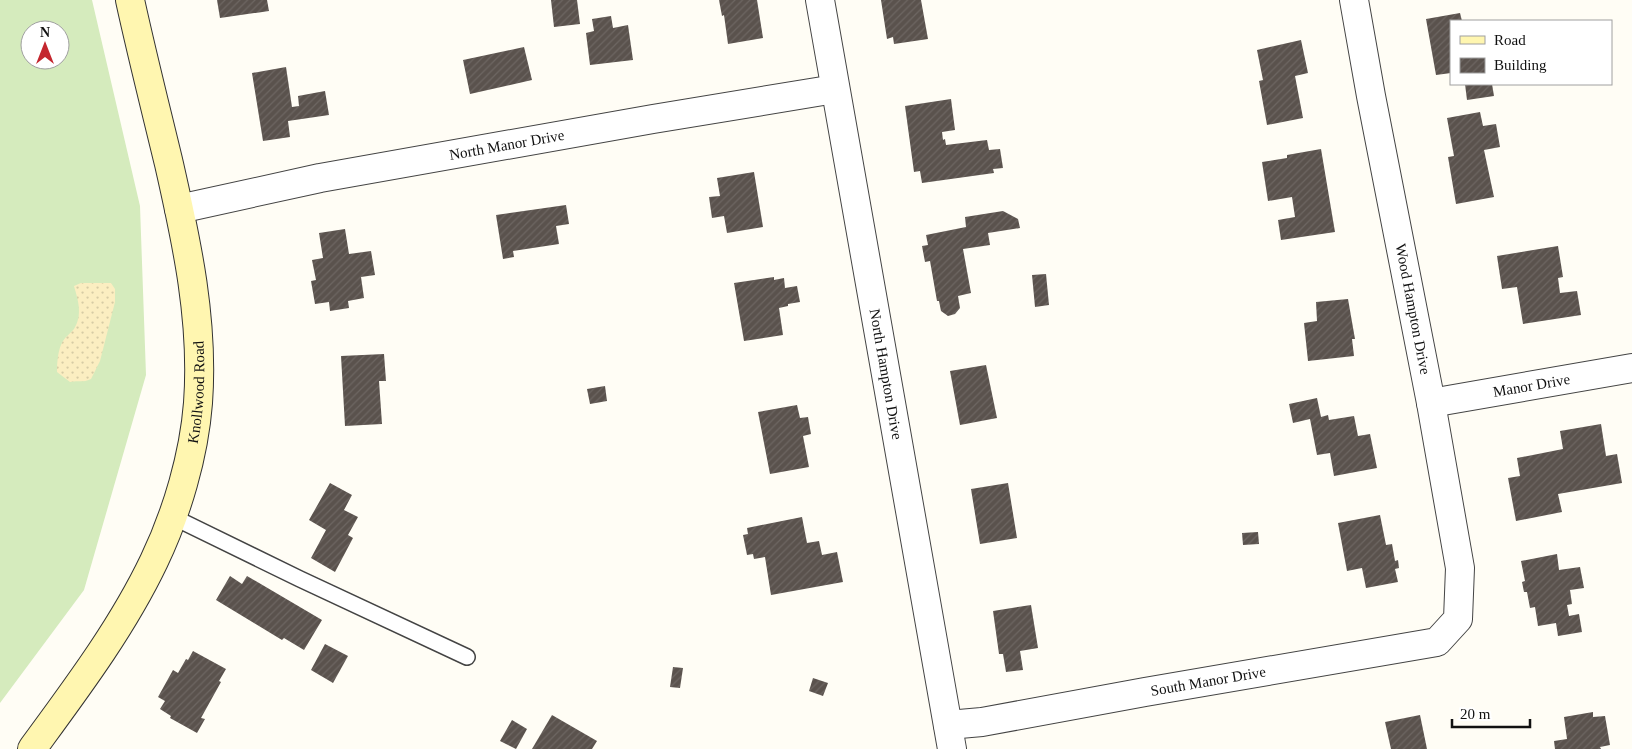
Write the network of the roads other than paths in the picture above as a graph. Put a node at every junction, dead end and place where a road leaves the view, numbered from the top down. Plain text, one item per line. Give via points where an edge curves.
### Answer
1 (130, 0) edge
2 (820, 0) edge
3 (1354, 0) edge
4 (835, 89) junction
5 (179, 209) junction
6 (1632, 368) edge
7 (1431, 403) junction
8 (173, 517) junction
9 (1458, 619) joint
10 (466, 657) dead end
11 (950, 737) edge
12 (32, 749) edge

1 - 5 main road, Knollwood Road
2 - 4 street, North Hampton Drive
3 - 7 street, Wood Hampton Drive
4 - 5 street, North Manor Drive via 320,178
4 - 11 street, North Hampton Drive
5 - 8 main road, Knollwood Road via 192,276 198,331 198,402 194,436
6 - 7 street, Manor Drive
7 - 9 street, Wood Hampton Drive via 1460,568
8 - 10 lane
8 - 12 main road, Knollwood Road via 126,613
9 - 11 street, South Manor Drive via 1438,642 982,722

